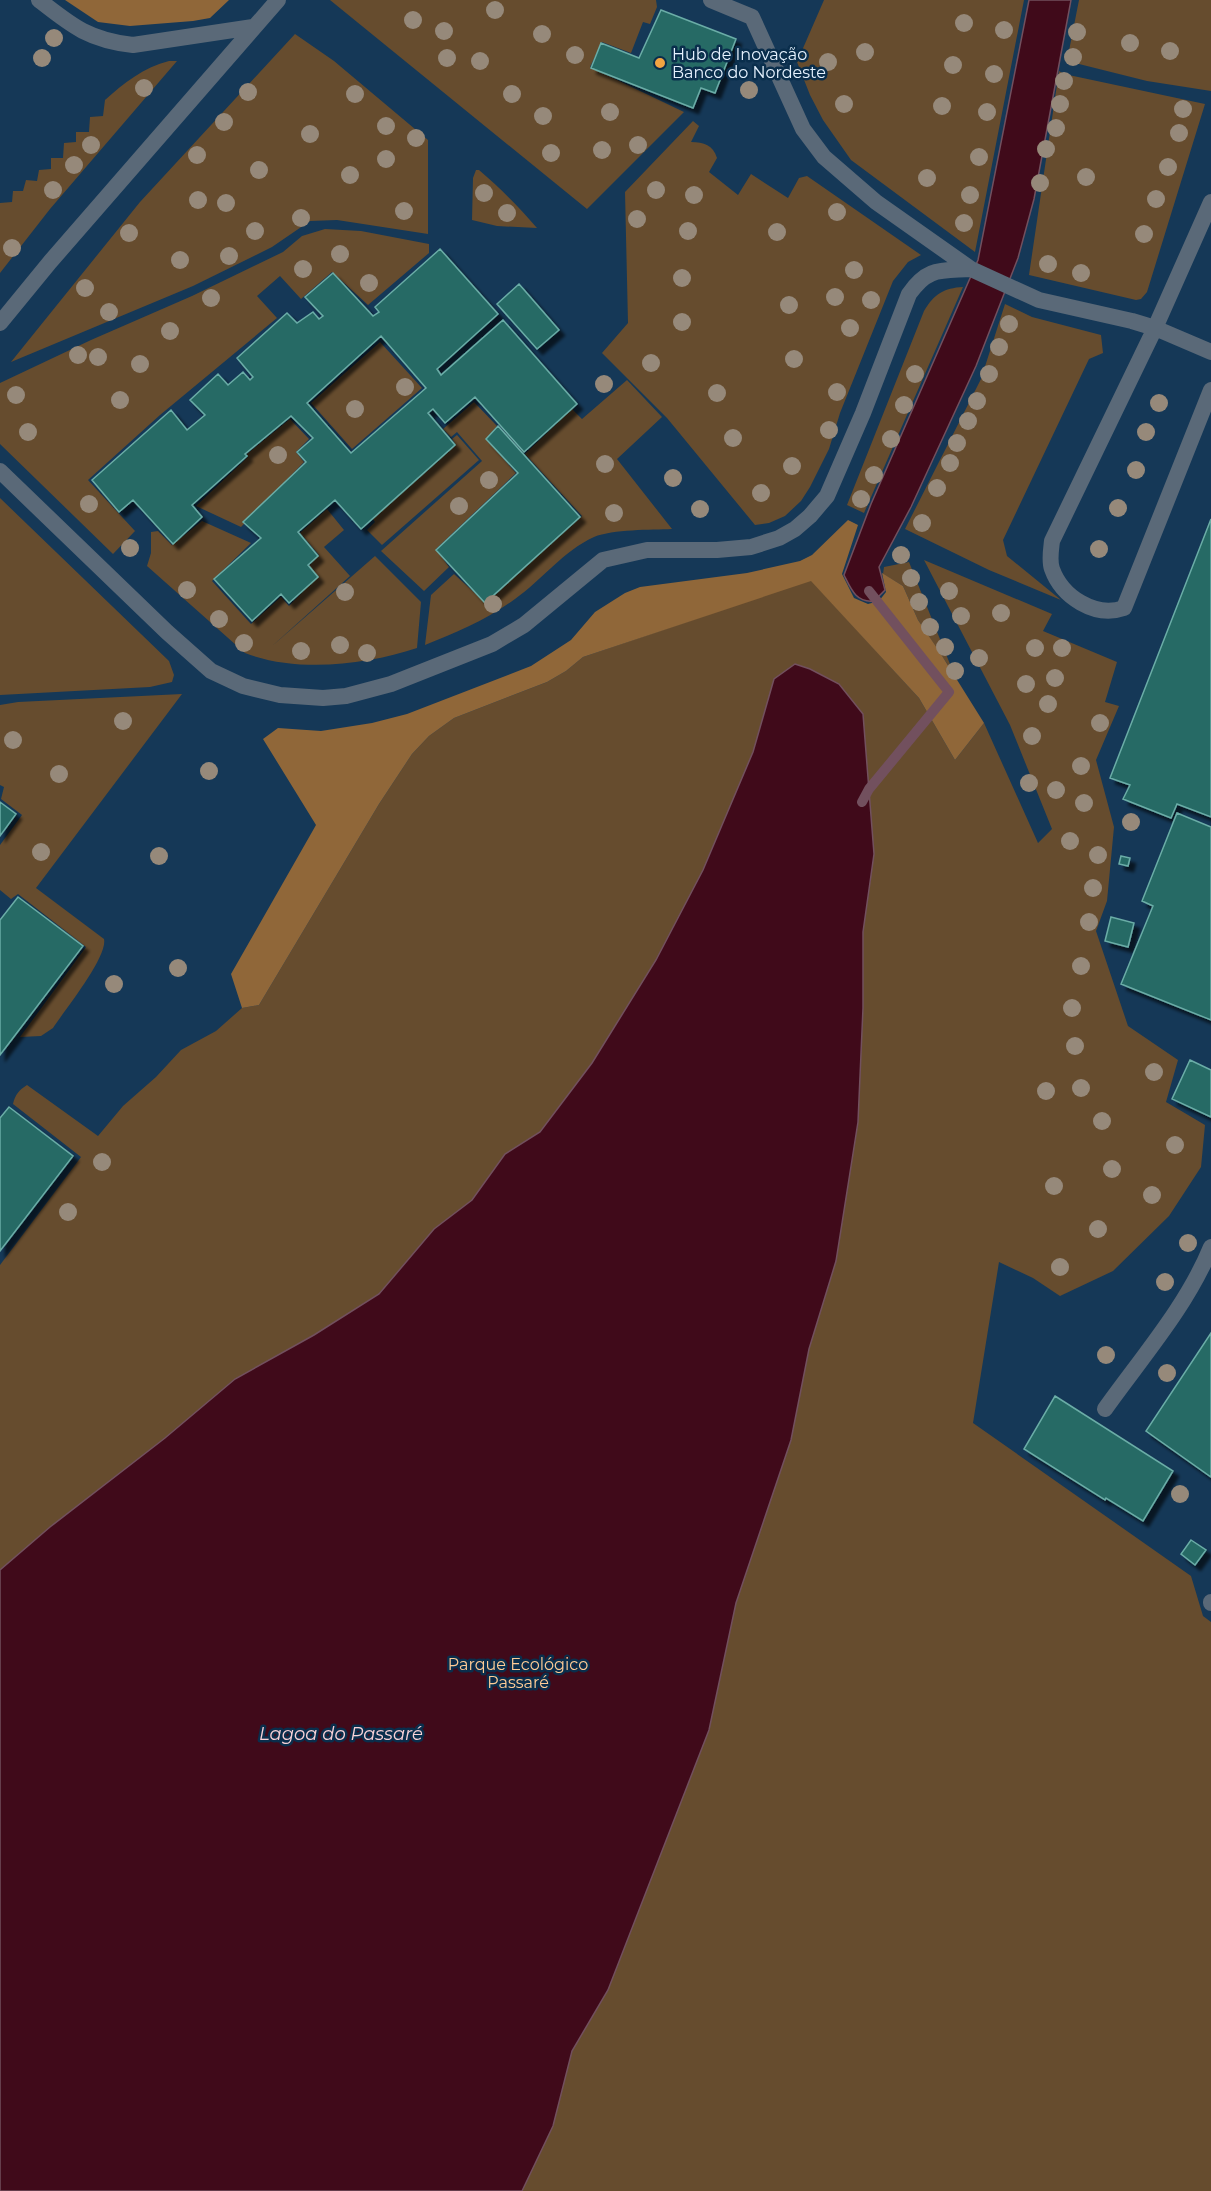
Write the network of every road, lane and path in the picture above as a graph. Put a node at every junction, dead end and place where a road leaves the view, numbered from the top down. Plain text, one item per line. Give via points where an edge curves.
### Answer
1 (39, 0) edge
2 (278, 0) edge
3 (711, 0) edge
4 (253, 27) junction
5 (1211, 202) edge
6 (971, 269) junction
7 (0, 323) edge
8 (1155, 328) junction
9 (1211, 352) edge
10 (1211, 390) edge
11 (0, 471) edge
12 (1211, 1247) edge
13 (1105, 1409) dead end

1 - 4 lane via 94,38 113,43 133,45
2 - 4 lane
3 - 6 lane via 752,17 803,129 824,157 876,202
4 - 7 lane
5 - 8 lane
6 - 8 lane via 1039,300
6 - 11 lane via 934,272 919,279 909,294 826,496 795,528 751,547 647,550 603,560 524,625 492,644 391,684 346,696 279,695 243,686 211,671
8 - 9 lane
8 - 10 lane via 1052,541 1051,567 1065,591 1089,608 1124,608
12 - 13 lane via 1169,1319

